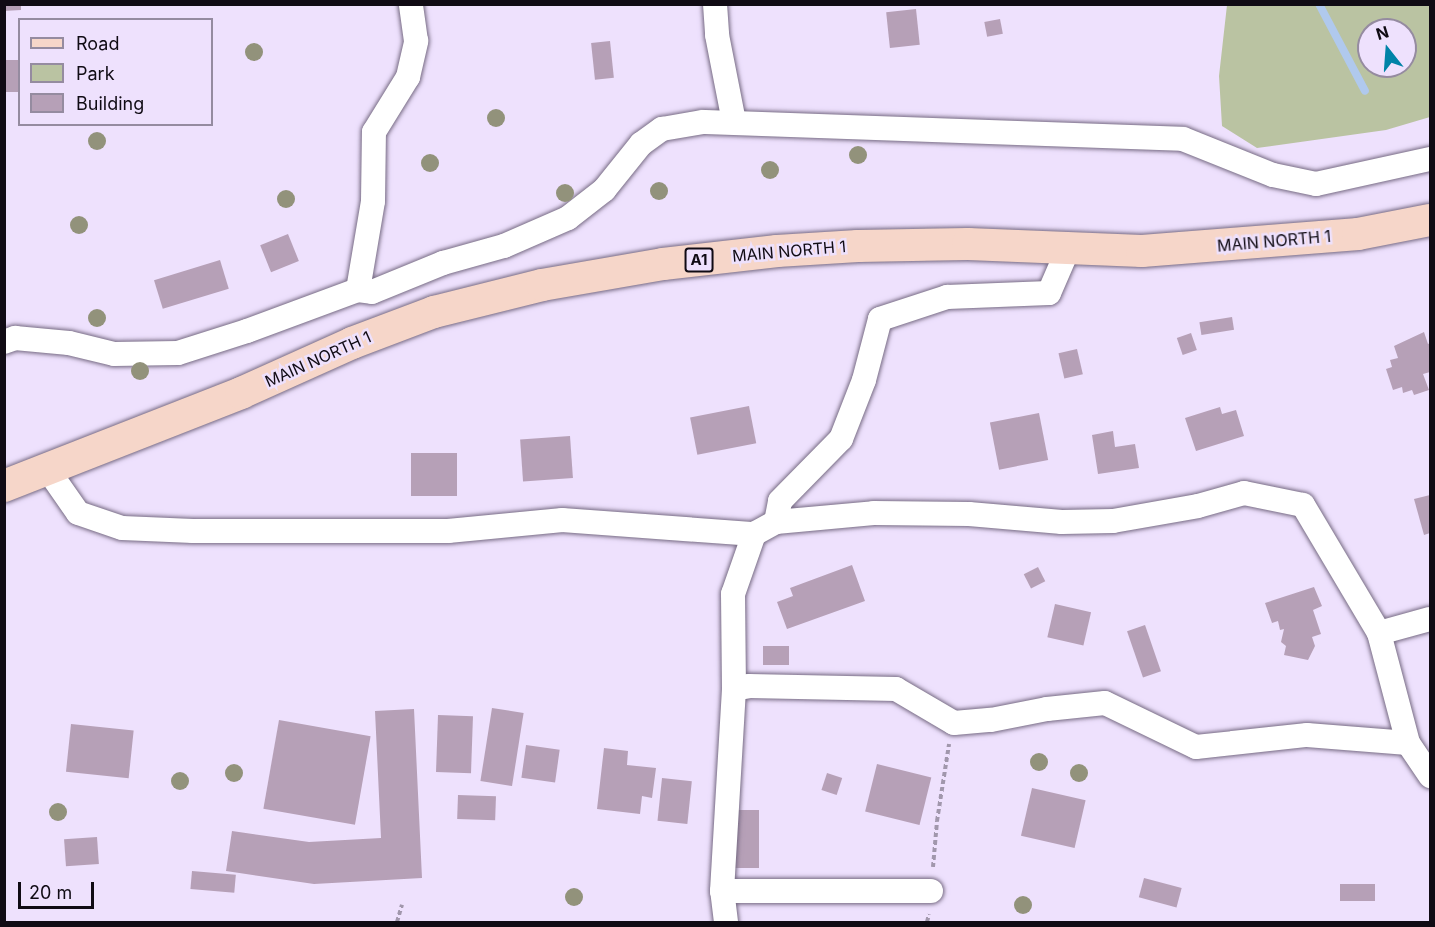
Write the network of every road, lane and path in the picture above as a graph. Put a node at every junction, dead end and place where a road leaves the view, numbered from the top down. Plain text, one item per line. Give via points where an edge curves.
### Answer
1 (411, 4) edge
2 (715, 4) edge
3 (734, 122) junction
4 (1431, 159) edge
5 (1431, 220) edge
6 (1068, 249) junction
7 (358, 290) junction
8 (4, 342) edge
9 (48, 470) junction
10 (4, 486) edge
11 (776, 522) junction
12 (754, 534) junction
13 (1431, 619) edge
14 (1379, 633) junction
15 (734, 689) junction
16 (954, 723) junction
17 (1408, 743) junction
18 (1431, 776) edge
19 (723, 891) junction
20 (931, 891) junction
21 (402, 906) dead end
22 (397, 922) edge
23 (726, 922) edge
24 (927, 922) edge

1 - 7 street via 416,41 408,77 374,132 373,201
2 - 3 street
3 - 4 street via 1183,139 1273,175 1316,184
3 - 7 street via 662,129 641,144 604,190 568,218 504,246 443,263 372,292
5 - 6 main road, MAIN NORTH 1 / A1 via 1358,234 1233,245 1142,252
6 - 9 main road, MAIN NORTH 1 / A1 via 968,244 777,251 663,264 542,285 434,312
6 - 11 street via 1049,293 947,297 880,319 864,380 840,439 780,501
7 - 8 street via 177,352 114,354 69,343 15,339
9 - 10 main road, MAIN NORTH 1 / A1
9 - 12 street via 78,513 122,528 448,531 562,520
11 - 12 street
11 - 14 street via 874,513 1113,521 1198,506 1244,493 1303,505
12 - 15 street via 734,594
13 - 14 street
14 - 17 street
15 - 16 street via 896,689
15 - 19 street
16 - 17 street via 1105,703 1196,747 1307,735
16 - 20 path via 937,821
17 - 18 street
19 - 20 street
19 - 23 street
20 - 24 path
21 - 22 path

